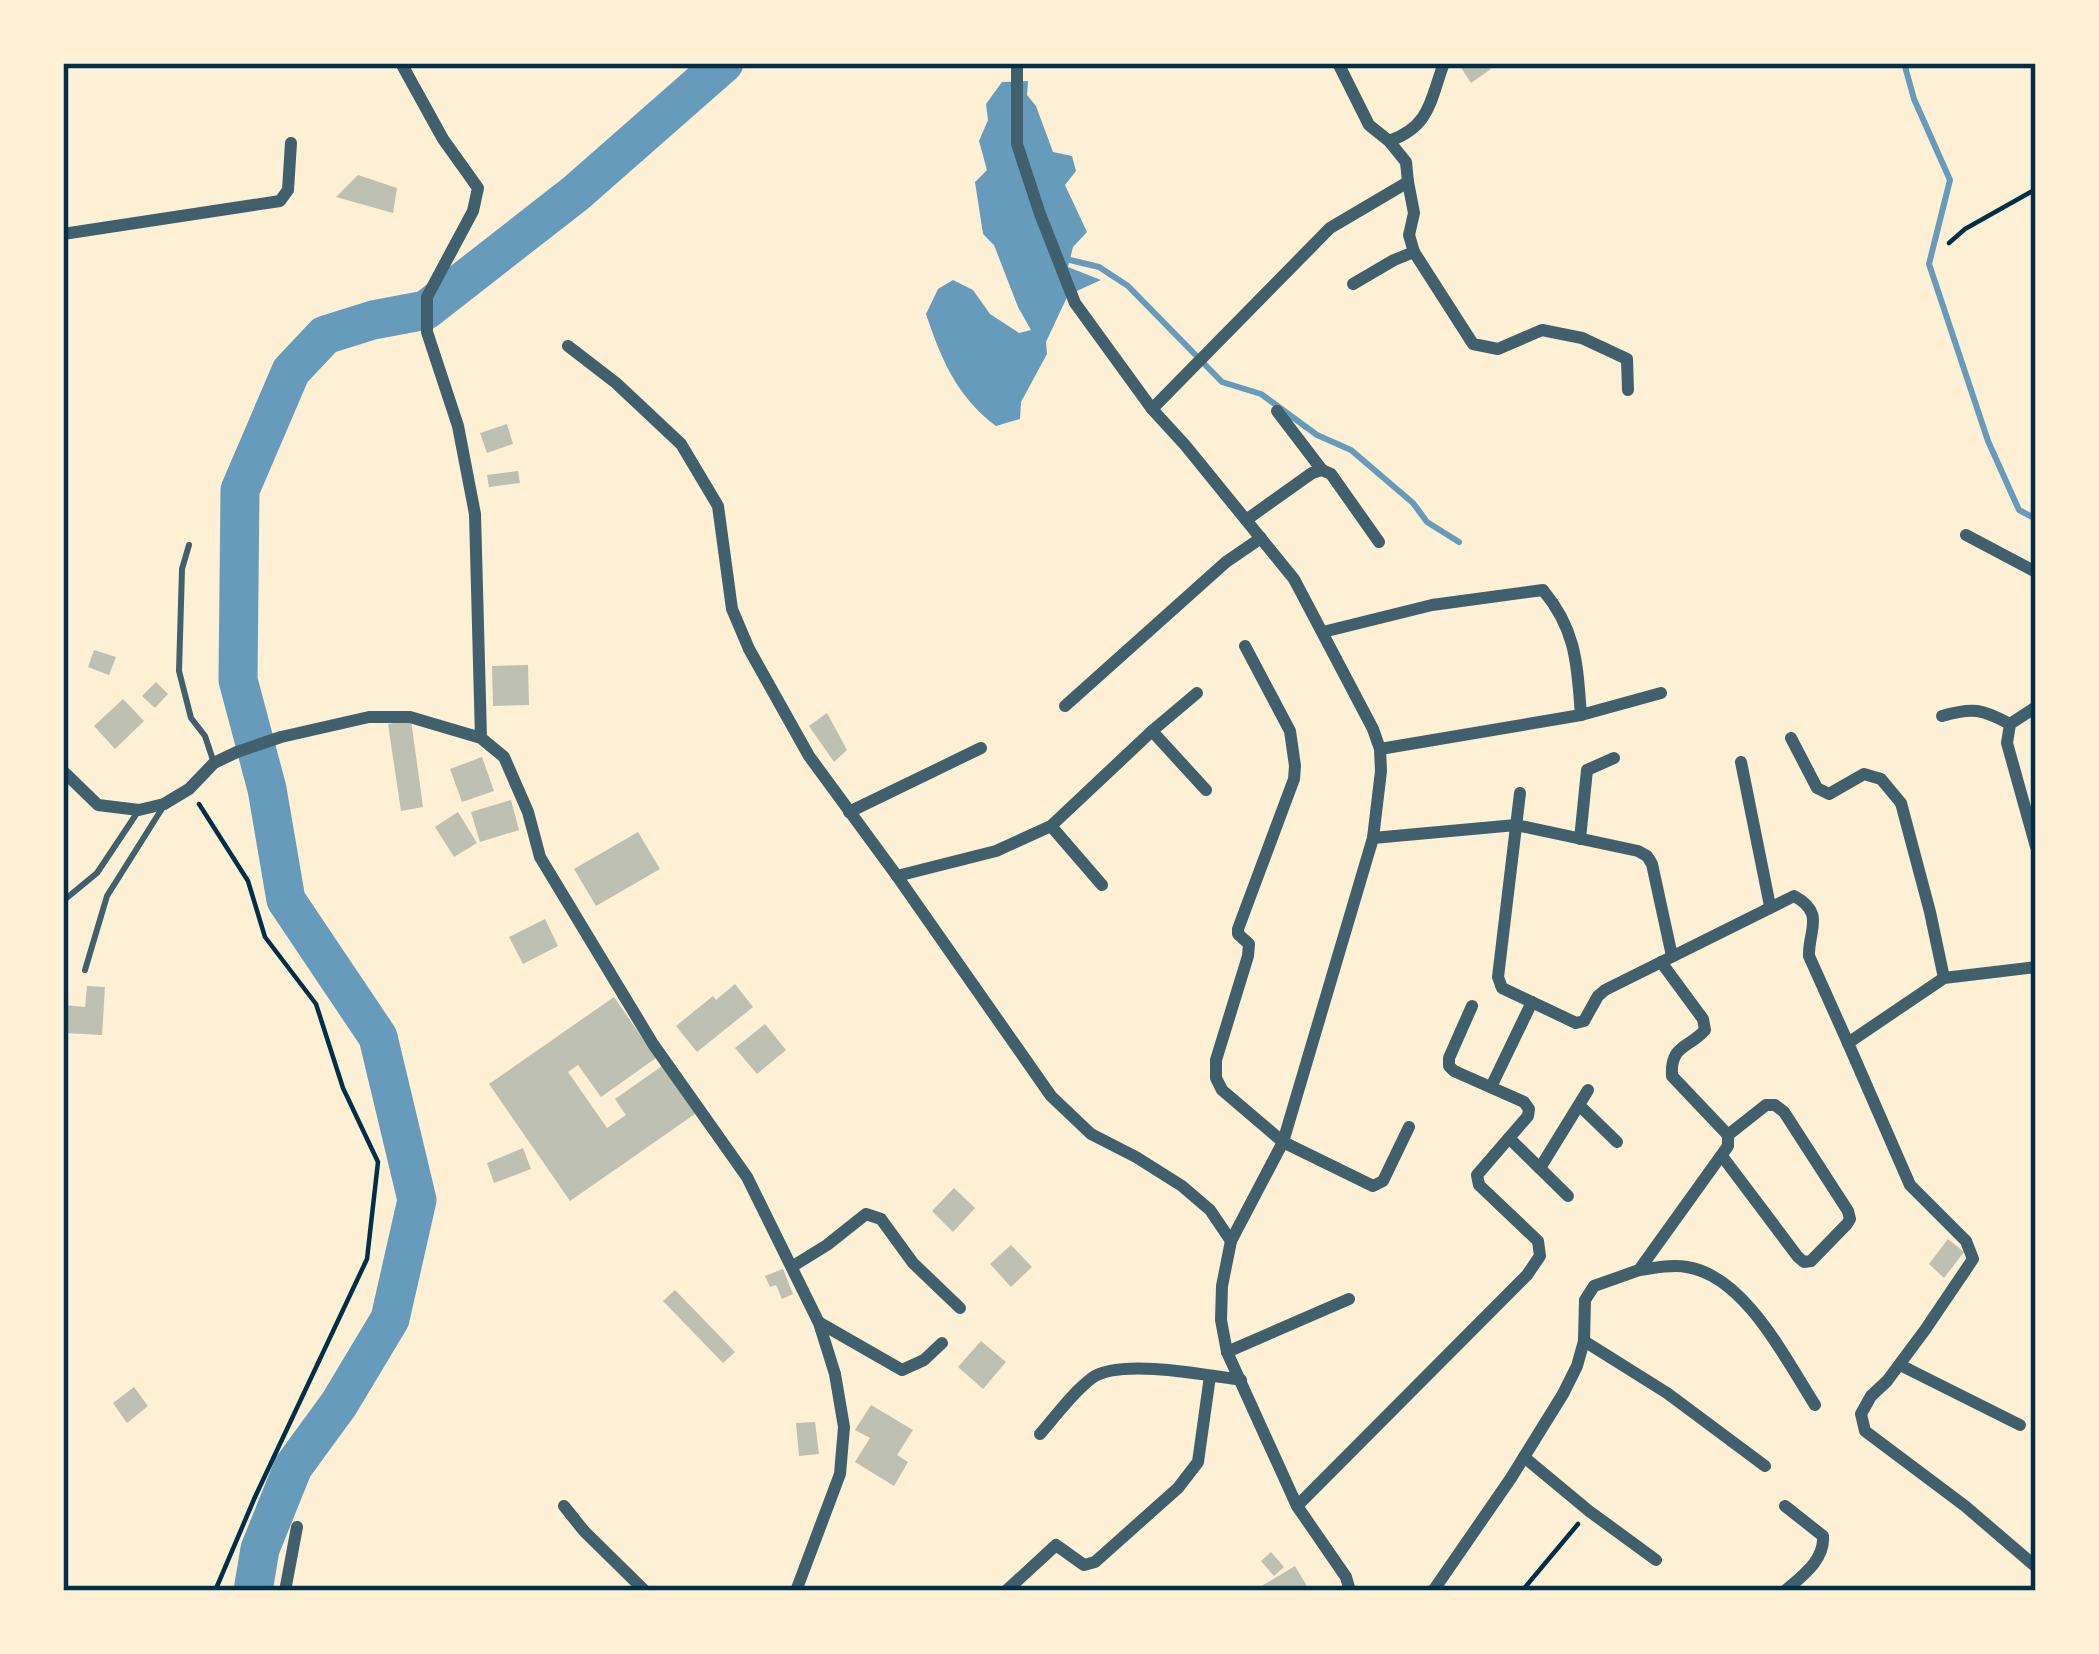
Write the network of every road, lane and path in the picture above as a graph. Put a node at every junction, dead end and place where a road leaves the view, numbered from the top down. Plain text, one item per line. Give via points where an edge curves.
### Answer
1 (401, 63) edge
2 (1017, 63) edge
3 (1339, 63) edge
4 (1444, 63) edge
5 (1389, 141) junction
6 (291, 143) dead end
7 (1408, 182) junction
8 (2036, 189) edge
9 (63, 234) edge
10 (1949, 243) dead end
11 (1414, 252) junction
12 (1353, 284) dead end
13 (568, 346) dead end
14 (1628, 390) dead end
15 (1152, 409) junction
16 (1277, 411) dead end
17 (1322, 470) junction
18 (1246, 520) junction
19 (1966, 535) dead end
20 (1261, 538) junction
21 (1379, 542) dead end
22 (189, 545) dead end
23 (2036, 572) edge
24 (1323, 632) junction
25 (1245, 646) dead end
26 (1197, 693) dead end
27 (1661, 693) dead end
28 (1064, 706) dead end
29 (2036, 707) edge
30 (1581, 715) junction
31 (1942, 716) dead end
32 (2011, 724) junction
33 (1152, 731) junction
34 (481, 738) junction
35 (1791, 738) dead end
36 (981, 748) dead end
37 (1380, 748) junction
38 (1614, 758) dead end
39 (1741, 762) dead end
40 (214, 763) junction
41 (63, 771) edge
42 (189, 789) junction
43 (1206, 790) dead end
44 (1520, 793) dead end
45 (164, 804) junction
46 (140, 810) junction
47 (849, 812) junction
48 (1516, 825) junction
49 (1052, 826) junction
50 (1373, 838) junction
51 (1580, 839) junction
52 (2036, 847) edge
53 (897, 876) junction
54 (1102, 885) dead end
55 (63, 901) edge
56 (1770, 906) junction
57 (1667, 959) junction
58 (2036, 967) edge
59 (85, 970) dead end
60 (1944, 978) junction
61 (1532, 1002) junction
62 (1472, 1006) dead end
63 (1849, 1043) junction
64 (1491, 1088) junction
65 (1588, 1090) dead end
66 (1580, 1106) junction
67 (1408, 1126) dead end
68 (1728, 1135) junction
69 (1509, 1138) junction
70 (1283, 1142) junction
71 (1617, 1142) dead end
72 (1722, 1156) junction
73 (1540, 1168) junction
74 (1568, 1196) dead end
75 (1231, 1240) junction
76 (793, 1266) junction
77 (1639, 1270) junction
78 (1348, 1299) dead end
79 (960, 1308) dead end
80 (819, 1322) junction
81 (1584, 1341) junction
82 (942, 1343) dead end
83 (1227, 1352) junction
84 (1900, 1365) junction
85 (1210, 1376) junction
86 (1241, 1380) junction
87 (1815, 1405) dead end
88 (2020, 1425) dead end
89 (1040, 1434) dead end
90 (1524, 1456) junction
91 (1765, 1466) dead end
92 (564, 1506) dead end
93 (1297, 1506) junction
94 (1785, 1506) dead end
95 (1589, 1511) junction
96 (297, 1527) dead end
97 (1656, 1560) dead end
98 (2036, 1567) edge
99 (215, 1591) edge
100 (285, 1591) edge
101 (645, 1591) edge
102 (796, 1591) edge
103 (1006, 1591) edge
104 (1349, 1591) edge
105 (1433, 1591) edge
106 (1522, 1591) edge
107 (1785, 1591) edge

1 - 34 street via 478,188 428,297 427,332 458,426 475,514
2 - 15 street via 1017,145 1059,267 1075,303
3 - 5 street via 1369,124
4 - 5 street via 1424,118
5 - 7 street via 1406,162
6 - 9 street via 280,201
7 - 11 street
7 - 15 street via 1330,228
8 - 10 path
11 - 12 street
11 - 14 street via 1473,344 1498,349 1542,330 1582,338 1627,359
13 - 47 street via 681,445 718,506 731,609 809,756
15 - 18 street
16 - 17 street
17 - 18 street
17 - 21 street
18 - 20 street
19 - 23 street
20 - 24 street
20 - 28 street
22 - 40 lane via 178,670
24 - 30 street via 1432,605 1543,590 1576,654
24 - 37 street
25 - 70 street via 1290,731 1294,779 1238,929 1248,956 1216,1078
26 - 33 street
27 - 30 street
29 - 32 street
30 - 37 street
31 - 32 street via 1974,709
32 - 52 street via 2006,742
33 - 43 street
33 - 49 street
34 - 40 street via 410,717 369,717
34 - 76 street via 504,757 540,857 653,1044 747,1177
35 - 60 street via 1817,788 1829,794 1864,775 1881,779 1901,803
36 - 47 street
37 - 50 street
38 - 51 street via 1587,770
39 - 56 street
40 - 42 street
41 - 46 street via 98,805
42 - 45 street
42 - 99 path via 248,881 265,937 316,1004 378,1162 367,1259
44 - 48 street
45 - 46 street
45 - 59 lane via 107,896
46 - 55 lane via 97,873
47 - 53 street
48 - 50 street
48 - 51 street
48 - 61 street via 1498,977 1502,988
49 - 53 street
49 - 54 street
50 - 70 street
51 - 57 street via 1647,856
53 - 75 street via 1052,1096 1091,1134 1182,1186
56 - 57 street
56 - 63 street via 1794,896 1806,904 1815,933 1809,956
57 - 61 street via 1605,990 1583,1021
57 - 68 street via 1705,1030 1677,1052 1672,1076
58 - 60 street
60 - 63 street
61 - 64 street
62 - 64 street via 1449,1066
63 - 84 street via 1910,1185 1966,1241 1973,1259
64 - 69 street via 1529,1108
65 - 66 street
66 - 71 street
66 - 73 street
67 - 70 street via 1383,1181 1373,1186
68 - 72 street
68 - 72 street via 1766,1105 1784,1112 1848,1211 1847,1224 1804,1262
69 - 73 street
69 - 93 street via 1477,1175 1479,1185 1538,1241 1540,1256
70 - 75 street
72 - 77 street
73 - 74 street
75 - 83 street via 1222,1286
76 - 79 street via 866,1214 881,1219
76 - 80 street
77 - 81 street via 1594,1286 1585,1300
77 - 87 street via 1683,1265 1743,1297
78 - 83 street
80 - 82 street via 902,1370
80 - 102 street via 836,1374 842,1451
81 - 90 street
81 - 91 street
83 - 86 street
84 - 88 street
84 - 98 street via 1861,1414 1865,1431
85 - 86 street
85 - 89 street via 1141,1369 1095,1375
85 - 103 street via 1198,1462 1178,1487 1095,1562 1084,1565 1056,1545
86 - 93 street
90 - 95 street
90 - 105 street
92 - 101 street
93 - 104 street
94 - 107 street via 1823,1536 1824,1546
95 - 97 street
95 - 106 path
96 - 100 street

